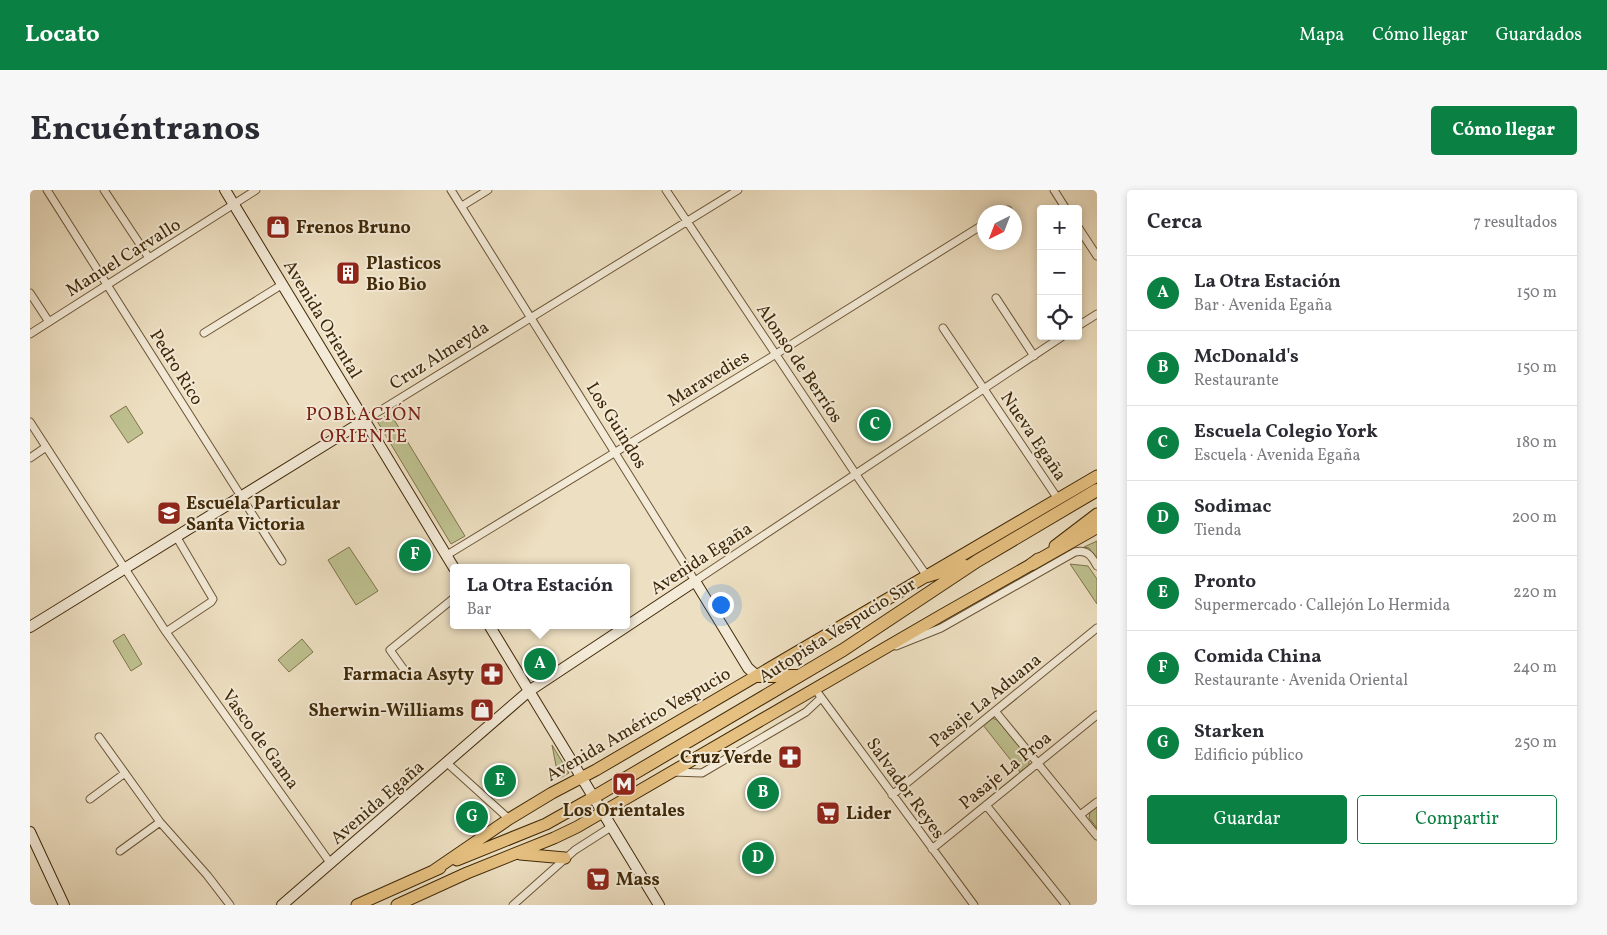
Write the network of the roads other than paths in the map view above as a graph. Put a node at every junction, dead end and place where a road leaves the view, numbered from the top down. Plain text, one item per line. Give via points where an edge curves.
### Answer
1 (47, 190) edge
2 (104, 190) edge
3 (226, 190) edge
4 (256, 190) edge
5 (452, 190) edge
6 (488, 190) edge
7 (666, 190) edge
8 (738, 190) edge
9 (1054, 190) edge
10 (234, 204) junction
11 (1063, 205) edge
12 (462, 206) junction
13 (688, 221) junction
14 (977, 228) edge
15 (1082, 233) edge
16 (1097, 256) edge
17 (149, 258) junction
18 (282, 284) junction
19 (107, 285) junction
20 (30, 293) edge
21 (996, 298) dead end
22 (1097, 314) edge
23 (531, 318) junction
24 (49, 322) junction
25 (1082, 323) edge
26 (943, 328) dead end
27 (204, 333) dead end
28 (30, 334) edge
29 (1057, 340) edge
30 (776, 354) junction
31 (1034, 356) junction
32 (985, 389) junction
33 (365, 420) junction
34 (30, 422) edge
35 (46, 447) junction
36 (615, 452) junction
37 (30, 458) edge
38 (856, 475) junction
39 (1097, 476) edge
40 (1097, 490) edge
41 (241, 496) junction
42 (1058, 499) junction
43 (1097, 514) edge
44 (1097, 527) edge
45 (176, 536) junction
46 (447, 555) junction
47 (282, 561) dead end
48 (977, 561) junction
49 (1095, 563) edge
50 (452, 564) edge
51 (1032, 564) junction
52 (125, 568) junction
53 (927, 576) junction
54 (695, 581) junction
55 (450, 601) edge
56 (630, 624) edge
57 (30, 627) edge
58 (1097, 628) edge
59 (491, 629) edge
60 (623, 629) edge
61 (166, 632) junction
62 (872, 655) junction
63 (405, 670) dead end
64 (758, 676) junction
65 (799, 676) junction
66 (529, 691) junction
67 (818, 694) junction
68 (995, 710) junction
69 (1097, 715) edge
70 (99, 737) dead end
71 (447, 763) junction
72 (1038, 763) junction
73 (125, 773) junction
74 (582, 778) junction
75 (892, 795) junction
76 (594, 797) junction
77 (90, 799) dead end
78 (1097, 802) edge
79 (986, 805) junction
80 (603, 813) junction
81 (1080, 815) junction
82 (508, 819) junction
83 (160, 822) junction
84 (611, 827) junction
85 (30, 832) edge
86 (1097, 836) edge
87 (932, 849) junction
88 (120, 851) dead end
89 (513, 854) junction
90 (565, 858) junction
91 (331, 864) junction
92 (433, 871) junction
93 (519, 899) junction
94 (64, 905) edge
95 (230, 905) edge
96 (282, 905) edge
97 (357, 905) edge
98 (398, 905) edge
99 (513, 905) edge
100 (525, 905) edge
101 (659, 905) edge
102 (974, 905) edge
103 (1066, 905) edge

1 - 19 street, Pedro Rico
2 - 17 street
3 - 10 street, Avenida Oriental
4 - 10 street, Manuel Carvallo
5 - 12 street, Los Guindos
6 - 12 street
7 - 13 street, Alonso de Berríos
8 - 13 street, Cruz Almeyda
9 - 11 street
10 - 17 street, Manuel Carvallo
10 - 18 street, Avenida Oriental
12 - 23 street, Los Guindos
13 - 23 street, Cruz Almeyda
13 - 30 street, Alonso de Berríos
14 - 30 street, Maravedies
15 - 16 street
17 - 19 street, Manuel Carvallo
18 - 27 street
18 - 33 street, Avenida Oriental
19 - 24 street, Manuel Carvallo
19 - 41 street, Pedro Rico
20 - 24 street
21 - 31 street
22 - 25 street
23 - 33 street, Cruz Almeyda
23 - 36 street, Los Guindos
24 - 28 street, Manuel Carvallo
26 - 32 street, Nueva Egaña
29 - 31 street, Avenida Egaña
30 - 36 street, Maravedies
30 - 38 street, Alonso de Berríos
31 - 32 street, Avenida Egaña
32 - 38 street, Avenida Egaña
32 - 42 street, Nueva Egaña
33 - 41 street, Cruz Almeyda
33 - 46 street, Avenida Oriental
34 - 35 street, Vasco de Gama
35 - 37 street
35 - 52 street, Vasco de Gama
36 - 46 street, Maravedies
36 - 54 street, Los Guindos
38 - 53 street, Alonso de Berríos
38 - 54 street, Avenida Egaña
39 - 42 main road, Avenida Américo Vespucio
40 - 48 highway, Autopista Vespucio Sur
41 - 45 street, Cruz Almeyda
41 - 47 street, Pedro Rico
42 - 53 main road, Avenida Américo Vespucio
43 - 51 main road
44 - 51 highway
45 - 52 street, Cruz Almeyda
45 - 61 street via 213,599
46 - 50 street, Avenida Oriental
48 - 53 highway
48 - 65 highway, Autopista Vespucio Sur
49 - 62 street via 1085,551 1075,552 940,628
51 - 62 main road
52 - 57 street, Cruz Almeyda
52 - 61 street, Vasco de Gama
53 - 64 main road, Avenida Américo Vespucio
54 - 56 street, Avenida Egaña
54 - 64 street, Los Guindos via 748,668
55 - 63 street via 390,650
58 - 68 street, Pasaje La Aduana
59 - 66 street
60 - 66 street, Avenida Egaña
61 - 91 street, Vasco de Gama
62 - 67 main road
64 - 65 highway
64 - 74 main road, Avenida Américo Vespucio
65 - 76 highway, Autopista Vespucio Sur
66 - 71 street, Avenida Egaña
66 - 74 street
67 - 75 street, Salvador Reyes
67 - 80 main road
68 - 72 street
68 - 75 street, Pasaje La Aduana
69 - 72 street, Pasaje La Proa
70 - 73 street
71 - 82 street
71 - 91 street, Avenida Egaña
72 - 79 street, Pasaje La Proa
72 - 81 street
73 - 77 street
73 - 83 street
74 - 76 street
74 - 82 main road, Avenida Américo Vespucio
75 - 87 street, Salvador Reyes
76 - 80 street
76 - 92 main road, Avenida Américo Vespucio via 546,824
78 - 81 street
79 - 87 street, Pasaje La Proa
79 - 103 street
80 - 84 street
80 - 89 main road via 566,833
81 - 86 street
82 - 92 main road, Avenida Américo Vespucio
83 - 88 street
83 - 95 street via 208,875
84 - 90 street
84 - 101 street
85 - 94 street
87 - 102 street, Salvador Reyes
89 - 90 main road
89 - 98 main road
90 - 93 street
91 - 96 street, Avenida Egaña
92 - 97 main road, Avenida Américo Vespucio
93 - 99 street
93 - 100 street

